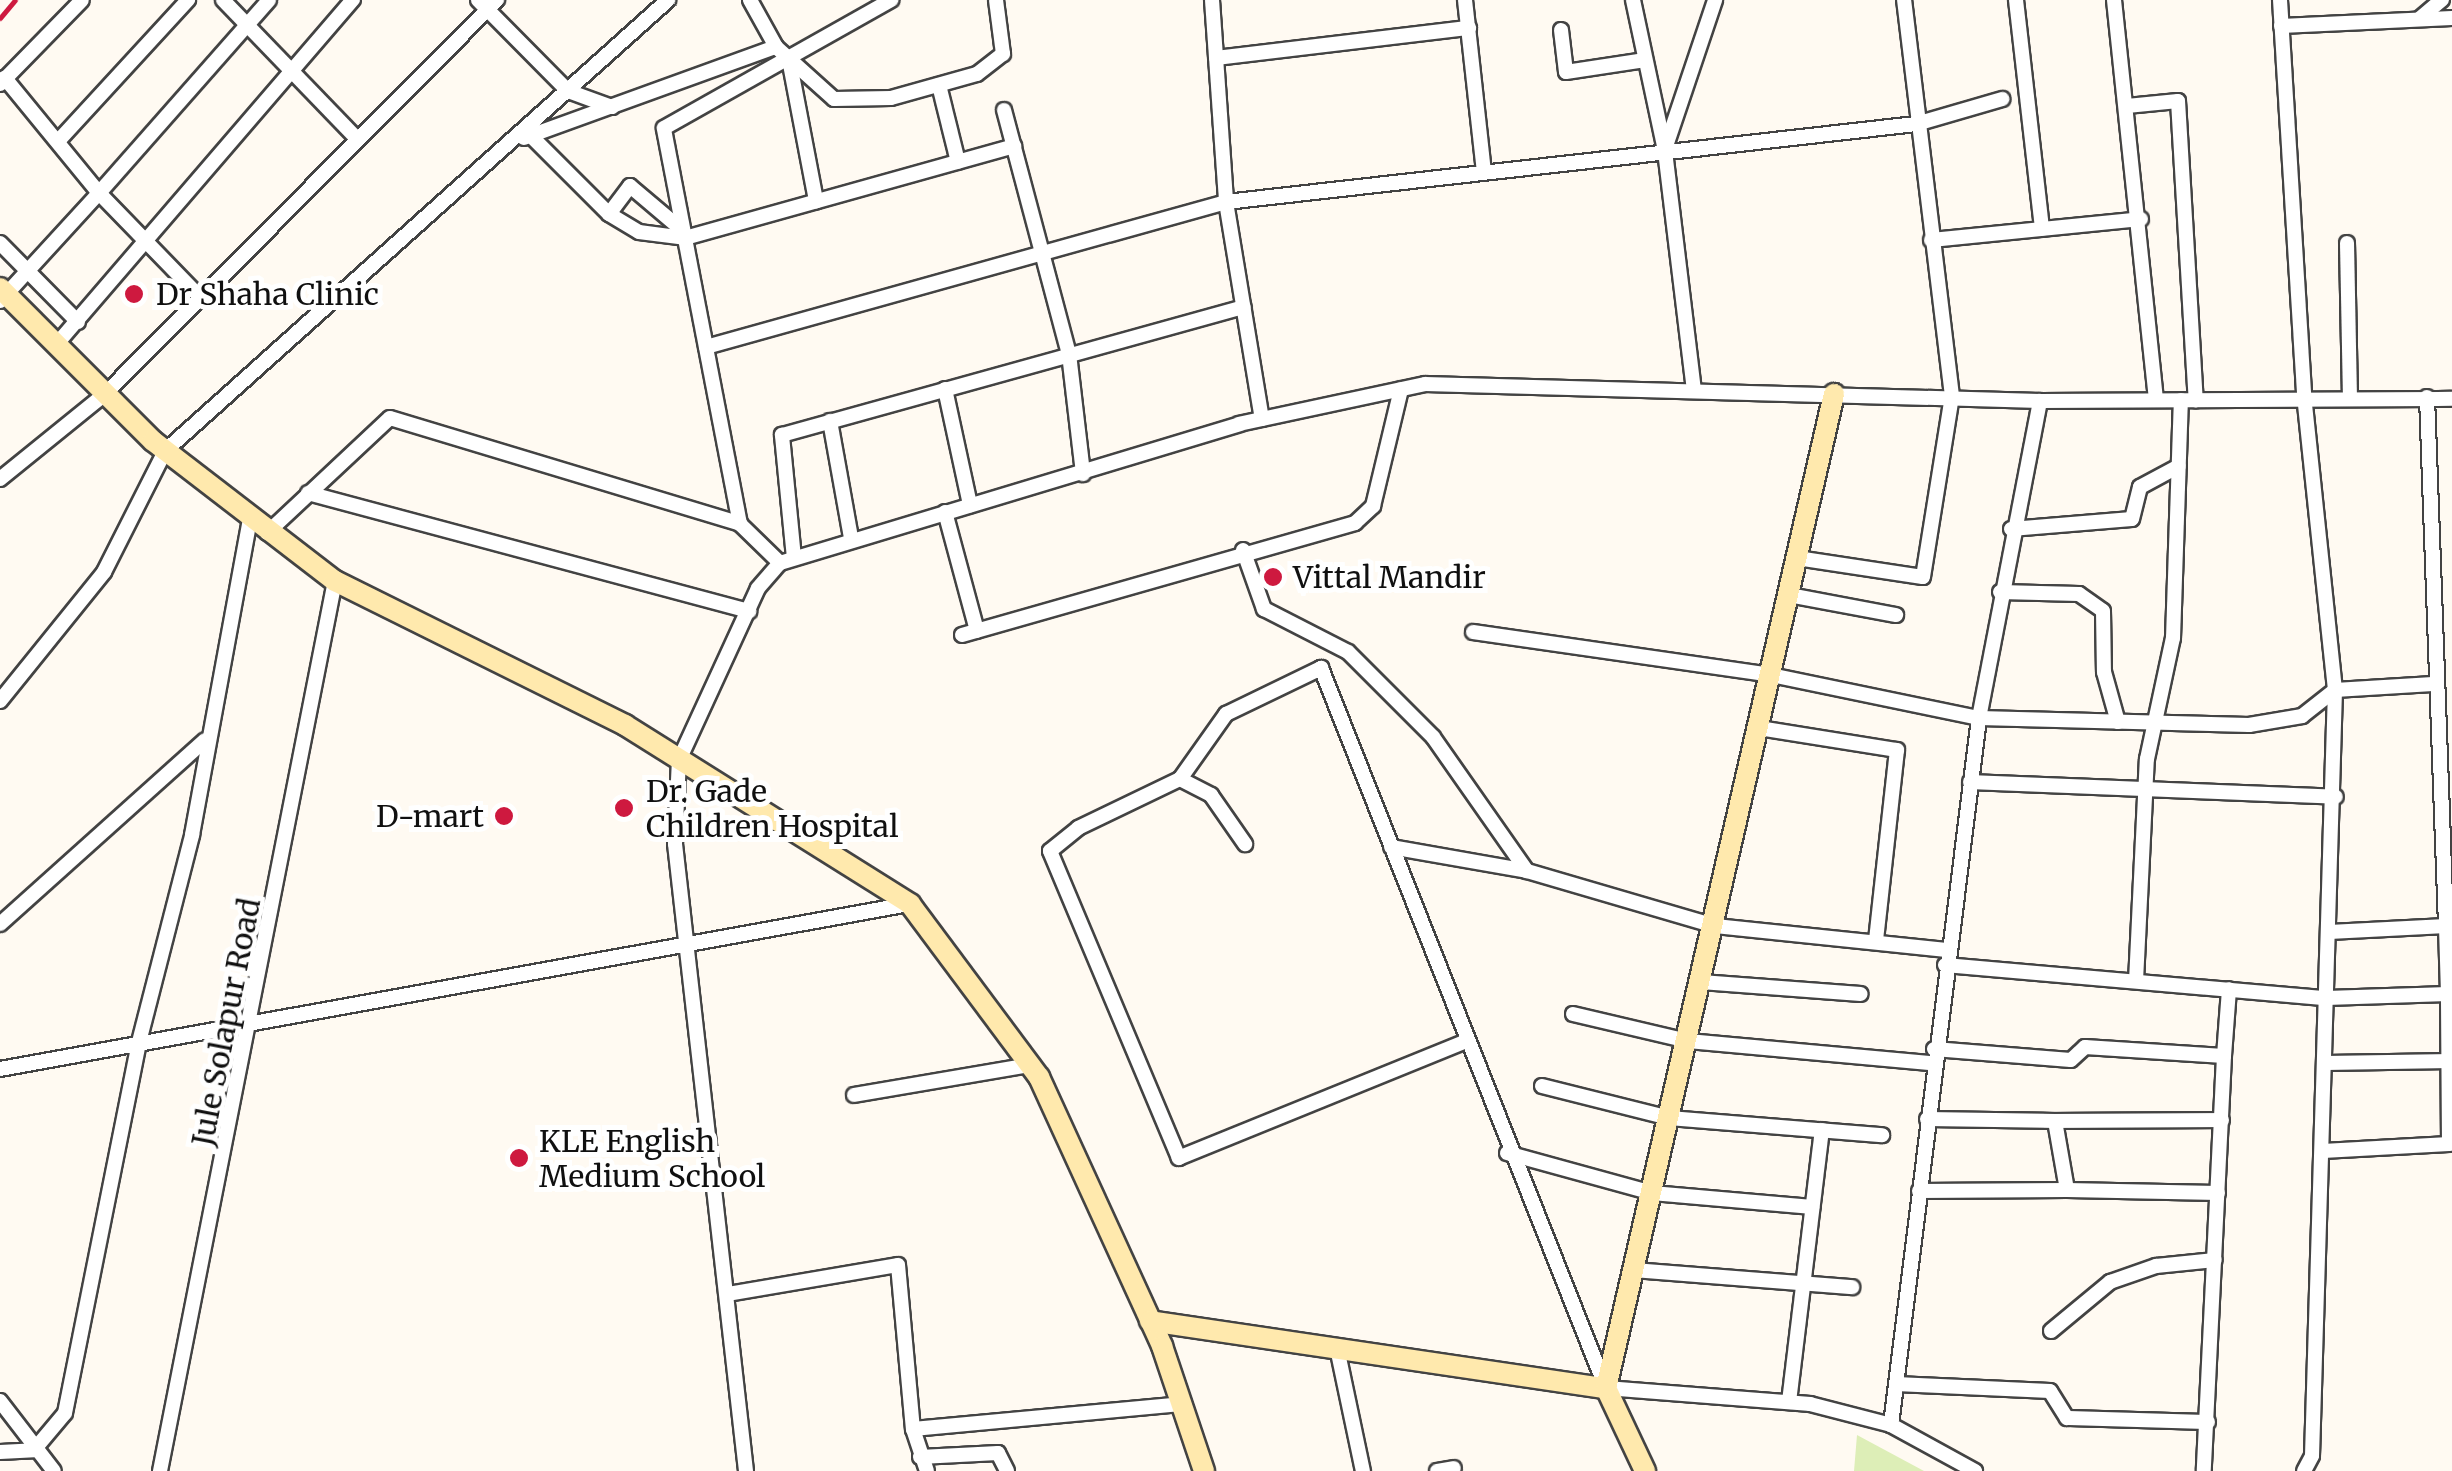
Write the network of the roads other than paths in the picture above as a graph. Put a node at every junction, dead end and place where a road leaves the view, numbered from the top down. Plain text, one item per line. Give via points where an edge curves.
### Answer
1 (82, 0) edge
2 (188, 0) edge
3 (223, 0) edge
4 (269, 0) edge
5 (353, 0) edge
6 (668, 0) edge
7 (750, 0) edge
8 (890, 0) edge
9 (996, 0) edge
10 (1212, 0) edge
11 (1466, 0) edge
12 (1633, 0) edge
13 (1715, 0) edge
14 (1904, 0) edge
15 (2016, 0) edge
16 (2114, 0) edge
17 (2280, 0) edge
18 (2442, 0) edge
19 (488, 3) edge
20 (2452, 18) edge
21 (2418, 20) junction
22 (2281, 26) junction
23 (244, 28) junction
24 (1468, 28) junction
25 (1561, 30) dead end
26 (776, 47) junction
27 (789, 58) junction
28 (1216, 58) junction
29 (1645, 60) junction
30 (290, 72) junction
31 (3, 81) edge
32 (939, 85) junction
33 (568, 91) junction
34 (2002, 98) dead end
35 (2127, 106) junction
36 (612, 107) junction
37 (1004, 110) dead end
38 (1916, 124) junction
39 (530, 136) junction
40 (61, 138) junction
41 (358, 139) junction
42 (514, 142) junction
43 (1014, 146) junction
44 (1665, 151) junction
45 (958, 162) junction
46 (1484, 172) junction
47 (99, 193) junction
48 (816, 201) junction
49 (1226, 202) junction
50 (609, 214) junction
51 (2141, 219) junction
52 (2042, 229) junction
53 (684, 235) junction
54 (1931, 240) junction
55 (143, 242) junction
56 (2348, 242) dead end
57 (0, 243) edge
58 (1045, 253) junction
59 (27, 270) junction
60 (2, 295) edge
61 (198, 295) junction
62 (1244, 307) junction
63 (78, 322) junction
64 (55, 346) junction
65 (706, 347) junction
66 (1070, 354) junction
67 (944, 389) junction
68 (1401, 389) junction
69 (1694, 389) junction
70 (105, 394) junction
71 (1834, 394) junction
72 (2304, 395) junction
73 (2350, 395) junction
74 (1952, 396) junction
75 (2427, 398) junction
76 (2452, 399) edge
77 (2156, 400) junction
78 (2189, 400) junction
79 (2040, 401) junction
80 (1262, 419) junction
81 (830, 421) junction
82 (166, 450) junction
83 (2179, 466) junction
84 (1082, 474) junction
85 (0, 480) edge
86 (308, 493) junction
87 (970, 505) junction
88 (944, 512) junction
89 (250, 519) junction
90 (740, 524) junction
91 (2011, 529) junction
92 (267, 533) junction
93 (851, 538) junction
94 (1243, 550) junction
95 (1797, 558) junction
96 (787, 560) junction
97 (335, 581) junction
98 (2000, 592) junction
99 (1789, 594) junction
100 (749, 612) junction
101 (1896, 615) dead end
102 (1473, 632) dead end
103 (1771, 676) junction
104 (2434, 684) junction
105 (2335, 690) junction
106 (0, 702) edge
107 (1979, 718) junction
108 (2118, 722) junction
109 (2153, 723) junction
110 (1759, 728) junction
111 (205, 740) junction
112 (678, 760) junction
113 (1180, 779) junction
114 (1970, 782) junction
115 (2147, 790) junction
116 (2336, 797) junction
117 (1246, 844) dead end
118 (1391, 847) junction
119 (1527, 871) junction
120 (910, 904) junction
121 (0, 924) edge
122 (1715, 926) junction
123 (2446, 926) junction
124 (2329, 932) junction
125 (1876, 941) junction
126 (688, 946) junction
127 (2449, 947) edge
128 (1946, 958) junction
129 (1702, 982) junction
130 (2136, 982) junction
131 (2229, 990) junction
132 (1861, 994) dead end
133 (2448, 994) junction
134 (2326, 998) junction
135 (1574, 1014) dead end
136 (255, 1020) junction
137 (1688, 1040) junction
138 (139, 1042) junction
139 (1464, 1042) junction
140 (1933, 1056) junction
141 (2224, 1056) junction
142 (2450, 1061) edge
143 (2325, 1063) junction
144 (1029, 1066) junction
145 (0, 1069) edge
146 (1542, 1086) dead end
147 (854, 1095) dead end
148 (1669, 1118) junction
149 (1927, 1119) junction
150 (2222, 1120) junction
151 (2055, 1121) junction
152 (1822, 1130) junction
153 (1882, 1135) dead end
154 (2324, 1151) junction
155 (1507, 1153) junction
156 (2067, 1190) junction
157 (1919, 1191) junction
158 (1652, 1192) junction
159 (2218, 1193) junction
160 (1812, 1206) junction
161 (2215, 1260) junction
162 (1634, 1270) junction
163 (1803, 1283) junction
164 (1852, 1287) dead end
165 (728, 1294) junction
166 (1150, 1320) junction
167 (2051, 1331) dead end
168 (1337, 1348) junction
169 (1896, 1384) junction
170 (1606, 1388) junction
171 (0, 1401) edge
172 (1788, 1402) junction
173 (1181, 1404) junction
174 (2208, 1422) junction
175 (1891, 1425) junction
176 (913, 1429) junction
177 (34, 1450) junction
178 (0, 1452) edge
179 (923, 1464) edge
180 (2312, 1464) edge
181 (1454, 1468) dead end
182 (54, 1471) edge
183 (160, 1471) edge
184 (746, 1471) edge
185 (1007, 1471) edge
186 (1204, 1471) edge
187 (1363, 1471) edge
188 (1437, 1471) edge
189 (1645, 1471) edge
190 (1975, 1471) edge
191 (2204, 1471) edge
192 (2304, 1471) edge

1 - 31 street
2 - 40 street
3 - 23 street
4 - 23 street
5 - 30 street
6 - 33 street
7 - 26 street
8 - 27 street
9 - 32 street via 1003,54 977,74
10 - 28 street
11 - 24 street
12 - 29 street
13 - 44 street
14 - 38 street
15 - 52 street
16 - 35 street
17 - 22 street
18 - 21 street
19 - 33 street
19 - 41 street
20 - 21 street
21 - 22 street
22 - 72 street
23 - 30 street
23 - 47 street
24 - 28 street
24 - 46 street
25 - 29 street via 1566,72
26 - 27 street
26 - 36 street
27 - 32 street via 834,99
27 - 48 street
27 - 53 street via 664,128
28 - 49 street
29 - 44 street
30 - 41 street
30 - 55 street
31 - 40 street
32 - 45 street
33 - 36 street
33 - 42 street
34 - 38 street
35 - 51 street
35 - 78 street via 2178,101
36 - 39 street
37 - 43 street
38 - 44 street
38 - 54 street
39 - 42 street
39 - 50 street
40 - 47 street
41 - 61 street
42 - 82 street
43 - 45 street
43 - 58 street
44 - 46 street
44 - 69 street
45 - 48 street
46 - 49 street
47 - 55 street
47 - 59 street
48 - 53 street
49 - 58 street
49 - 62 street
50 - 53 street via 639,232
50 - 53 street via 630,186
51 - 52 street
51 - 77 street
52 - 54 street
53 - 65 street
54 - 74 street
55 - 61 street
55 - 63 street
56 - 73 street
57 - 59 street
58 - 65 street
58 - 66 street
59 - 60 street
59 - 63 street
60 - 64 street
61 - 70 street
62 - 66 street
62 - 80 street
63 - 64 street
64 - 70 street
65 - 90 street
66 - 67 street
66 - 84 street
67 - 81 street
67 - 87 street
68 - 69 street
68 - 80 street
68 - 94 street via 1374,506 1355,524
69 - 71 street
70 - 82 street
70 - 85 street
71 - 74 street
71 - 95 street
72 - 73 street
72 - 78 street
72 - 105 street
73 - 75 street
74 - 79 street
74 - 95 street via 1922,577
75 - 76 street
75 - 104 street
77 - 78 street
77 - 79 street
78 - 83 street
79 - 91 street
80 - 84 street
81 - 93 street
81 - 96 street via 782,435
82 - 89 street
82 - 106 street via 104,572
83 - 91 street via 2140,486 2132,519
83 - 109 street via 2173,638
84 - 87 street
86 - 90 street via 390,418
86 - 92 street
86 - 100 street
87 - 88 street
88 - 93 street
88 - 94 street via 970,633
89 - 92 street
89 - 111 street
90 - 96 street
91 - 98 street
92 - 97 street
93 - 96 street
94 - 119 street via 1264,608 1348,652 1433,738
95 - 99 street
96 - 100 street
97 - 112 street
97 - 136 street, Jule Solapur Road
98 - 107 street
98 - 108 street via 2078,594 2103,611 2104,672
99 - 101 street
99 - 103 street
100 - 112 street
102 - 103 street
103 - 107 street
103 - 110 street
104 - 105 street
104 - 123 street
105 - 109 street via 2302,716
105 - 116 street
107 - 108 street
107 - 114 street
108 - 109 street
109 - 115 street
110 - 122 street
110 - 125 street via 1897,750
111 - 121 street
111 - 138 street via 192,835
112 - 120 street
112 - 126 street via 675,844
113 - 117 street via 1211,796
113 - 118 street via 1226,714 1320,668
113 - 139 street via 1078,828 1050,851 1179,1158
114 - 115 street
114 - 128 street
115 - 116 street
115 - 130 street
116 - 124 street
118 - 119 street
118 - 139 street
119 - 122 street
120 - 126 street
120 - 144 street
122 - 125 street
122 - 129 street
123 - 124 street
123 - 127 street
124 - 134 street
125 - 128 street
126 - 136 street
126 - 165 street
127 - 133 street
128 - 130 street
128 - 140 street
129 - 132 street
129 - 137 street
130 - 131 street
131 - 134 street
131 - 141 street
133 - 134 street
133 - 142 street
134 - 143 street
135 - 137 street
136 - 138 street
136 - 183 street, Jule Solapur Road
137 - 140 street
137 - 148 street
138 - 145 street
138 - 177 street via 65,1412
139 - 155 street
140 - 141 street via 2072,1060 2084,1046
140 - 149 street
141 - 150 street
142 - 143 street
142 - 154 street via 2449,1144
143 - 154 street
144 - 147 street
144 - 166 street
146 - 148 street
148 - 152 street
148 - 158 street
149 - 151 street
149 - 157 street
150 - 151 street
150 - 159 street
151 - 156 street
152 - 153 street
152 - 160 street
154 - 180 street
155 - 158 street
155 - 170 street
156 - 157 street
156 - 159 street
157 - 169 street
158 - 160 street
158 - 162 street
159 - 161 street
160 - 163 street
161 - 167 street via 2156,1266 2110,1282
161 - 174 street
162 - 163 street
162 - 170 street
163 - 164 street
163 - 172 street
165 - 176 street via 898,1265
165 - 184 street
166 - 168 street
166 - 173 street
168 - 170 street
168 - 187 street
169 - 174 street via 2050,1392 2067,1418
169 - 175 street
170 - 172 street
170 - 189 street
171 - 177 street
172 - 175 street
173 - 176 street
173 - 186 street
174 - 191 street
175 - 190 street
176 - 179 street
177 - 178 street
177 - 182 street
179 - 185 street via 998,1453
180 - 192 street
181 - 188 street

